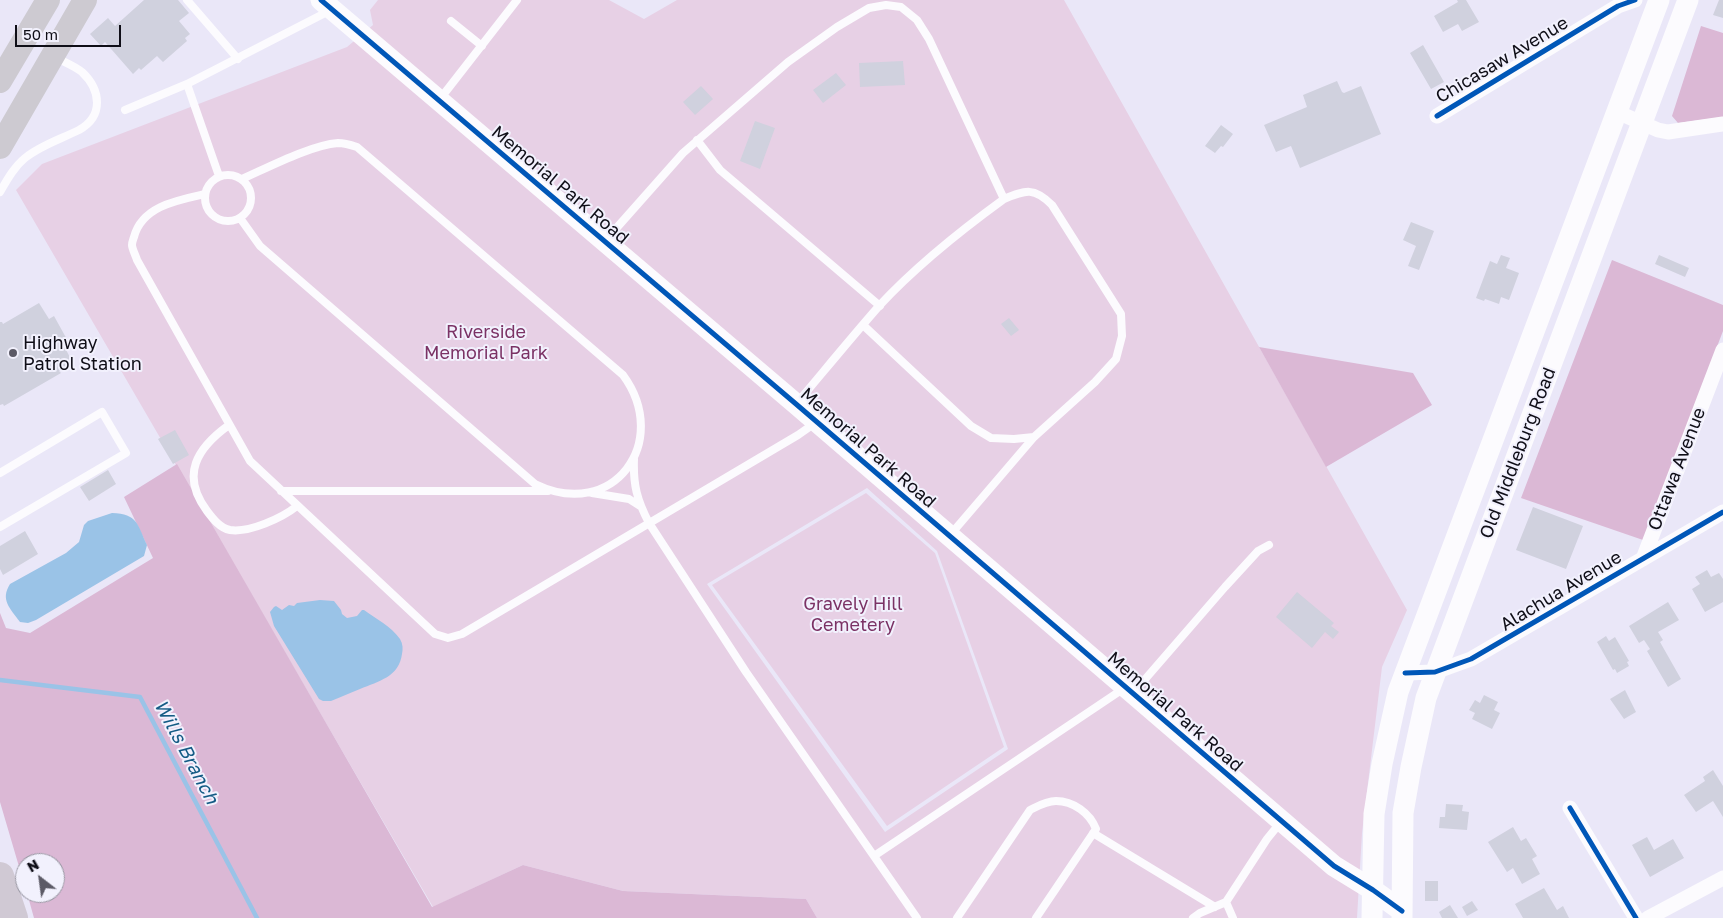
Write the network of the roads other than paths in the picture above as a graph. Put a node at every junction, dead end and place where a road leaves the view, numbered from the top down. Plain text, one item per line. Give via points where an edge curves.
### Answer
1 (48, 0) edge
2 (85, 0) edge
3 (187, 0) edge
4 (518, 0) edge
5 (1635, 0) edge
6 (1658, 0) edge
7 (1688, 0) edge
8 (334, 3) edge
9 (451, 21) dead end
10 (482, 46) junction
11 (54, 56) junction
12 (238, 59) junction
13 (0, 81) edge
14 (187, 84) junction
15 (440, 100) junction
16 (125, 110) dead end
17 (1617, 112) junction
18 (1437, 116) dead end
19 (1643, 123) junction
20 (1723, 124) edge
21 (697, 140) junction
22 (0, 147) edge
23 (219, 176) junction
24 (242, 179) junction
25 (0, 192) edge
26 (205, 194) junction
27 (1004, 199) junction
28 (240, 218) junction
29 (605, 240) junction
30 (880, 306) junction
31 (863, 325) junction
32 (1723, 350) edge
33 (796, 404) junction
34 (1506, 405) junction
35 (1532, 414) junction
36 (813, 419) junction
37 (229, 425) junction
38 (1034, 437) junction
39 (635, 454) junction
40 (0, 473) edge
41 (281, 491) junction
42 (550, 491) junction
43 (591, 493) junction
44 (297, 506) junction
45 (640, 506) junction
46 (1723, 512) edge
47 (649, 523) junction
48 (0, 527) edge
49 (949, 535) junction
50 (1269, 545) dead end
51 (1643, 559) junction
52 (1435, 672) junction
53 (1405, 673) junction
54 (1128, 689) junction
55 (1570, 808) dead end
56 (1282, 821) junction
57 (1093, 833) junction
58 (874, 856) junction
59 (0, 876) edge
60 (1723, 878) edge
61 (1373, 890) junction
62 (1226, 902) junction
63 (1215, 907) junction
64 (1402, 914) edge
65 (14, 918) edge
66 (917, 918) edge
67 (957, 918) edge
68 (1036, 918) edge
69 (1193, 918) edge
70 (1233, 918) edge
71 (1372, 918) edge
72 (1636, 918) edge
73 (1648, 918) edge

1 - 13 main road
2 - 11 main road
3 - 12 lane
4 - 10 lane
5 - 18 street, Chicasaw Avenue via 1618,6
6 - 17 main road, Old Middleburg Road
7 - 19 main road, Old Middleburg Road
8 - 12 lane
8 - 15 main road, Memorial Park Road
9 - 10 lane
10 - 15 lane
11 - 22 main road
11 - 25 lane via 82,72 95,89 98,104 92,118 81,128 24,158
12 - 14 lane
14 - 16 lane
14 - 23 lane
15 - 29 main road, Memorial Park Road
17 - 19 street
17 - 34 main road, Old Middleburg Road
19 - 20 street via 1668,132
19 - 35 main road, Old Middleburg Road
21 - 27 lane via 788,62 838,27 868,8 901,7 917,20 929,39
21 - 29 lane
21 - 30 lane via 720,170
23 - 24 lane
23 - 26 lane
24 - 28 lane via 252,199
24 - 39 lane via 322,146 337,143 357,147 623,375 641,412 641,430
26 - 28 lane via 212,216 226,222
26 - 37 lane via 180,200 151,213 141,221 132,245 137,260
27 - 30 lane via 928,258
27 - 38 lane via 1030,191 1042,194 1121,314 1122,336 1116,359
28 - 42 lane via 260,246 535,484
29 - 33 main road, Memorial Park Road
30 - 31 lane
31 - 33 lane
31 - 38 lane via 971,426 991,438
32 - 51 street, Ottawa Avenue
33 - 36 main road, Memorial Park Road
34 - 35 main road
34 - 53 main road, Old Middleburg Road
35 - 52 main road, Old Middleburg Road
36 - 47 lane via 808,428 798,435
36 - 49 main road, Memorial Park Road
37 - 41 lane via 250,461
37 - 44 lane via 200,453 193,472 202,504 215,522 229,530 246,530 287,514
38 - 49 lane
39 - 43 lane via 620,476
39 - 45 lane via 634,488
40 - 48 lane via 102,412 126,452
41 - 42 lane
41 - 44 lane
42 - 43 lane
43 - 45 lane via 629,499
44 - 47 lane via 423,624 435,634 448,638 462,634
45 - 47 lane
46 - 51 street, Alachua Avenue
47 - 58 lane via 746,672
49 - 54 main road, Memorial Park Road
50 - 54 lane via 1258,551
51 - 52 street, Alachua Avenue via 1496,646
52 - 53 street, Alachua Avenue
52 - 64 main road, Old Middleburg Road via 1424,706 1403,813
53 - 61 main road, Old Middleburg Road via 1382,764 1374,814
54 - 56 main road, Memorial Park Road
54 - 58 lane via 1117,693
55 - 72 street
56 - 61 main road, Memorial Park Road via 1334,866
56 - 62 lane
57 - 63 lane
57 - 67 lane via 1096,829 1093,820 1069,804 1056,801 1030,810
57 - 68 lane
58 - 66 lane
59 - 65 highway
60 - 73 street
61 - 64 main road, Memorial Park Road
61 - 71 main road, Old Middleburg Road
62 - 63 lane
62 - 70 lane
63 - 69 lane

